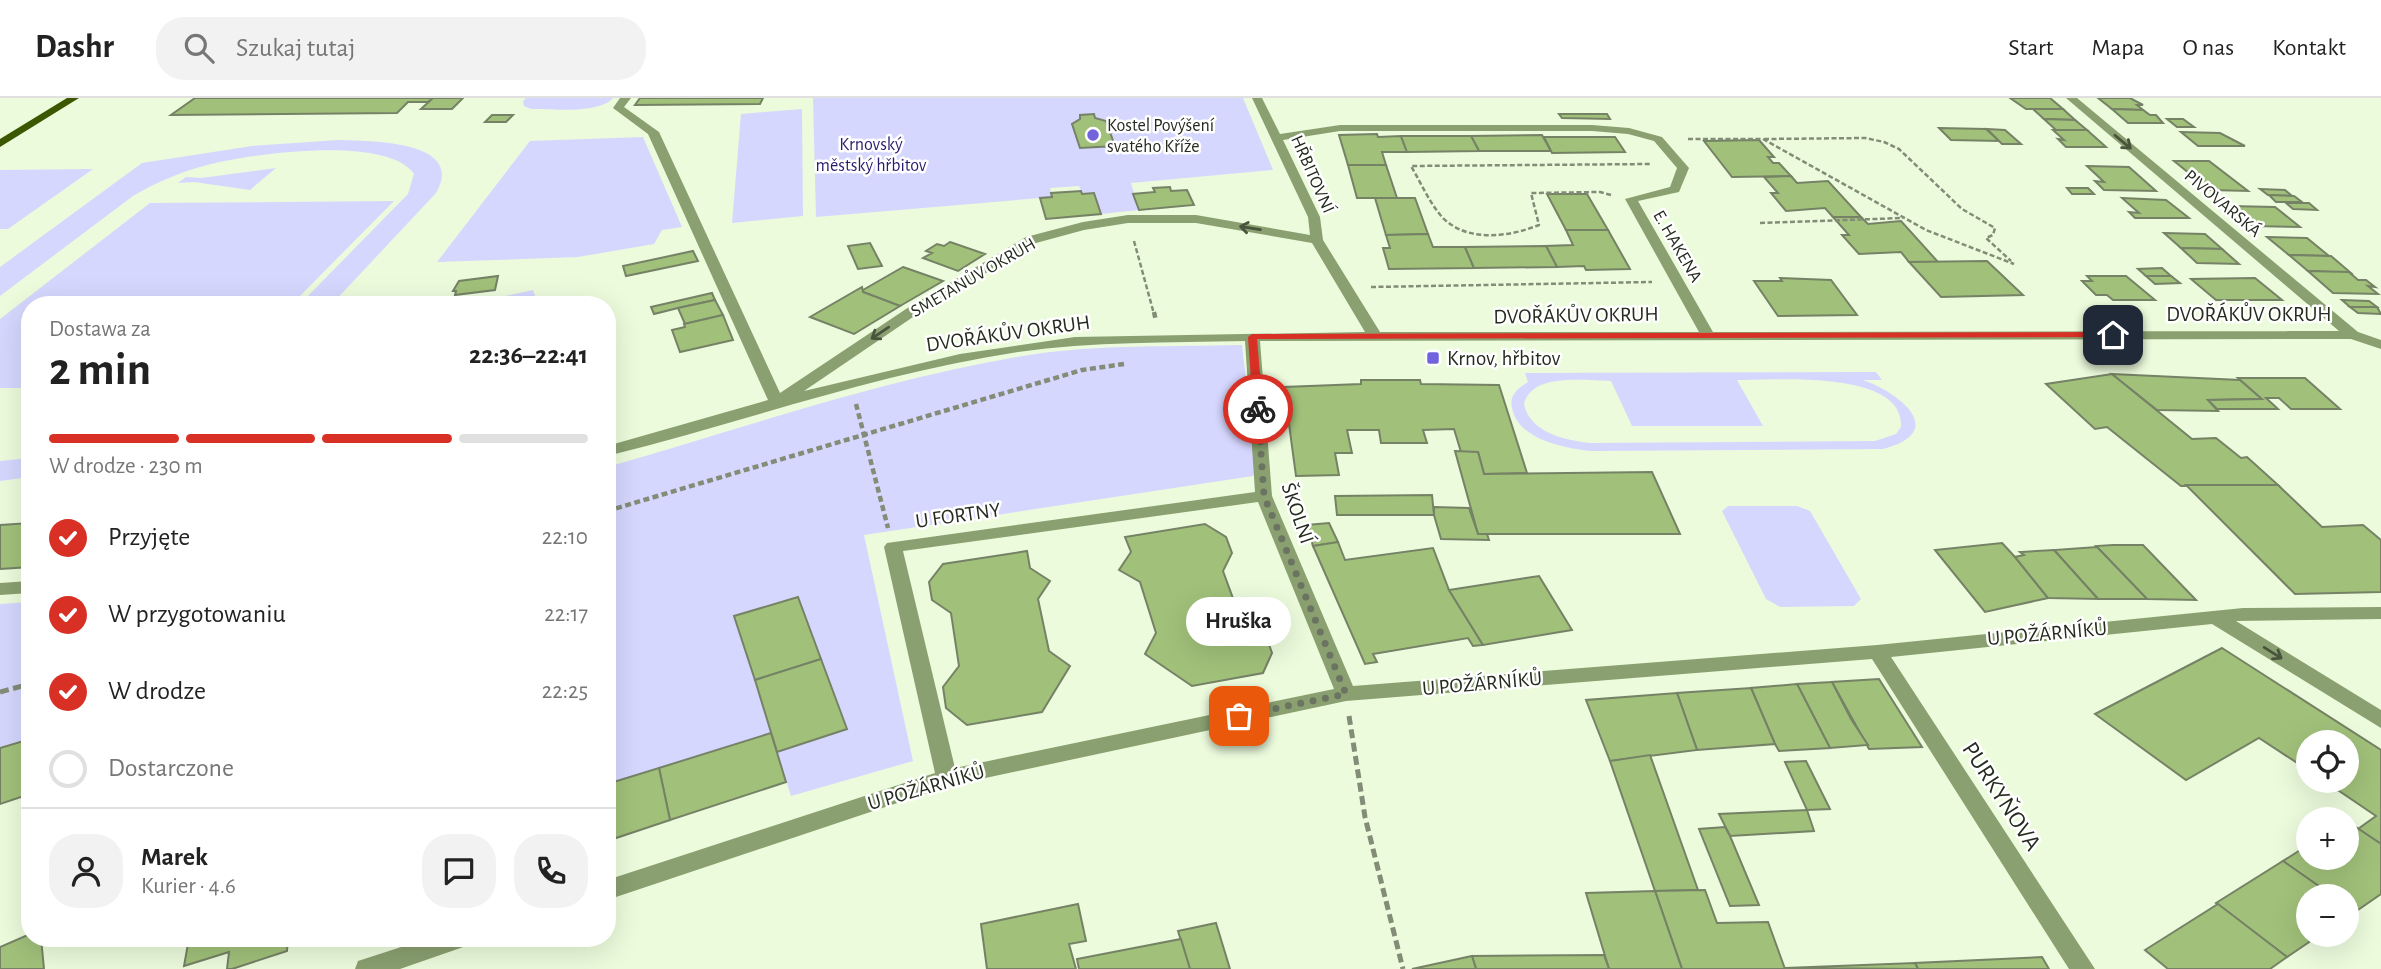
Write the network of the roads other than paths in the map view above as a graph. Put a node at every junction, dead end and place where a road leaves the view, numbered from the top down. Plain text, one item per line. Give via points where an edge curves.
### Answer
1 (74, 98) edge
2 (626, 98) edge
3 (1257, 98) edge
4 (2071, 98) edge
5 (1276, 138) junction
6 (1, 144) edge
7 (1317, 240) junction
8 (1708, 335) junction
9 (2353, 335) junction
10 (1252, 337) junction
11 (1376, 338) junction
12 (2381, 345) edge
13 (778, 402) junction
14 (616, 448) edge
15 (1264, 496) junction
16 (21, 588) edge
17 (0, 589) edge
18 (2381, 613) edge
19 (2215, 617) junction
20 (1877, 652) junction
21 (1346, 694) junction
22 (2381, 720) edge
23 (947, 778) junction
24 (616, 887) edge
25 (434, 947) edge
26 (367, 969) edge
27 (2083, 969) edge

1 - 6 main road
2 - 13 street via 618,108 653,132
3 - 5 street, HŘBITOVNÍ
4 -> 9 street, PIVOVARSKÁ
5 - 7 street, HŘBITOVNÍ via 1314,217
5 - 8 street, E. HAKENA via 1340,128 1592,128 1658,139 1683,168 1675,189 1631,199
7 - 11 street, HŘBITOVNÍ
7 -> 13 street, SMETANŮV OKRUH via 1196,219 1128,219 1031,240 911,312
8 - 9 street, DVOŘÁKŮV OKRUH
8 - 11 street, DVOŘÁKŮV OKRUH
9 - 12 street, DVOŘÁKŮV OKRUH
10 - 11 street, DVOŘÁKŮV OKRUH
10 - 13 street, DVOŘÁKŮV OKRUH via 1075,341 1017,348
10 - 15 street, ŠKOLNÍ
13 - 14 street, SMETANŮV OKRUH
15 - 21 street, ŠKOLNÍ
15 - 23 street, U FORTNY via 893,547
16 - 17 street
18 - 19 street, U POŽÁRNÍKŮ
19 - 20 street, U POŽÁRNÍKŮ
19 -> 22 street
20 - 21 street, U POŽÁRNÍKŮ
20 - 27 street, PURKYŇOVA
21 - 23 street, U POŽÁRNÍKŮ
23 - 24 street, U POŽÁRNÍKŮ
25 - 26 street

